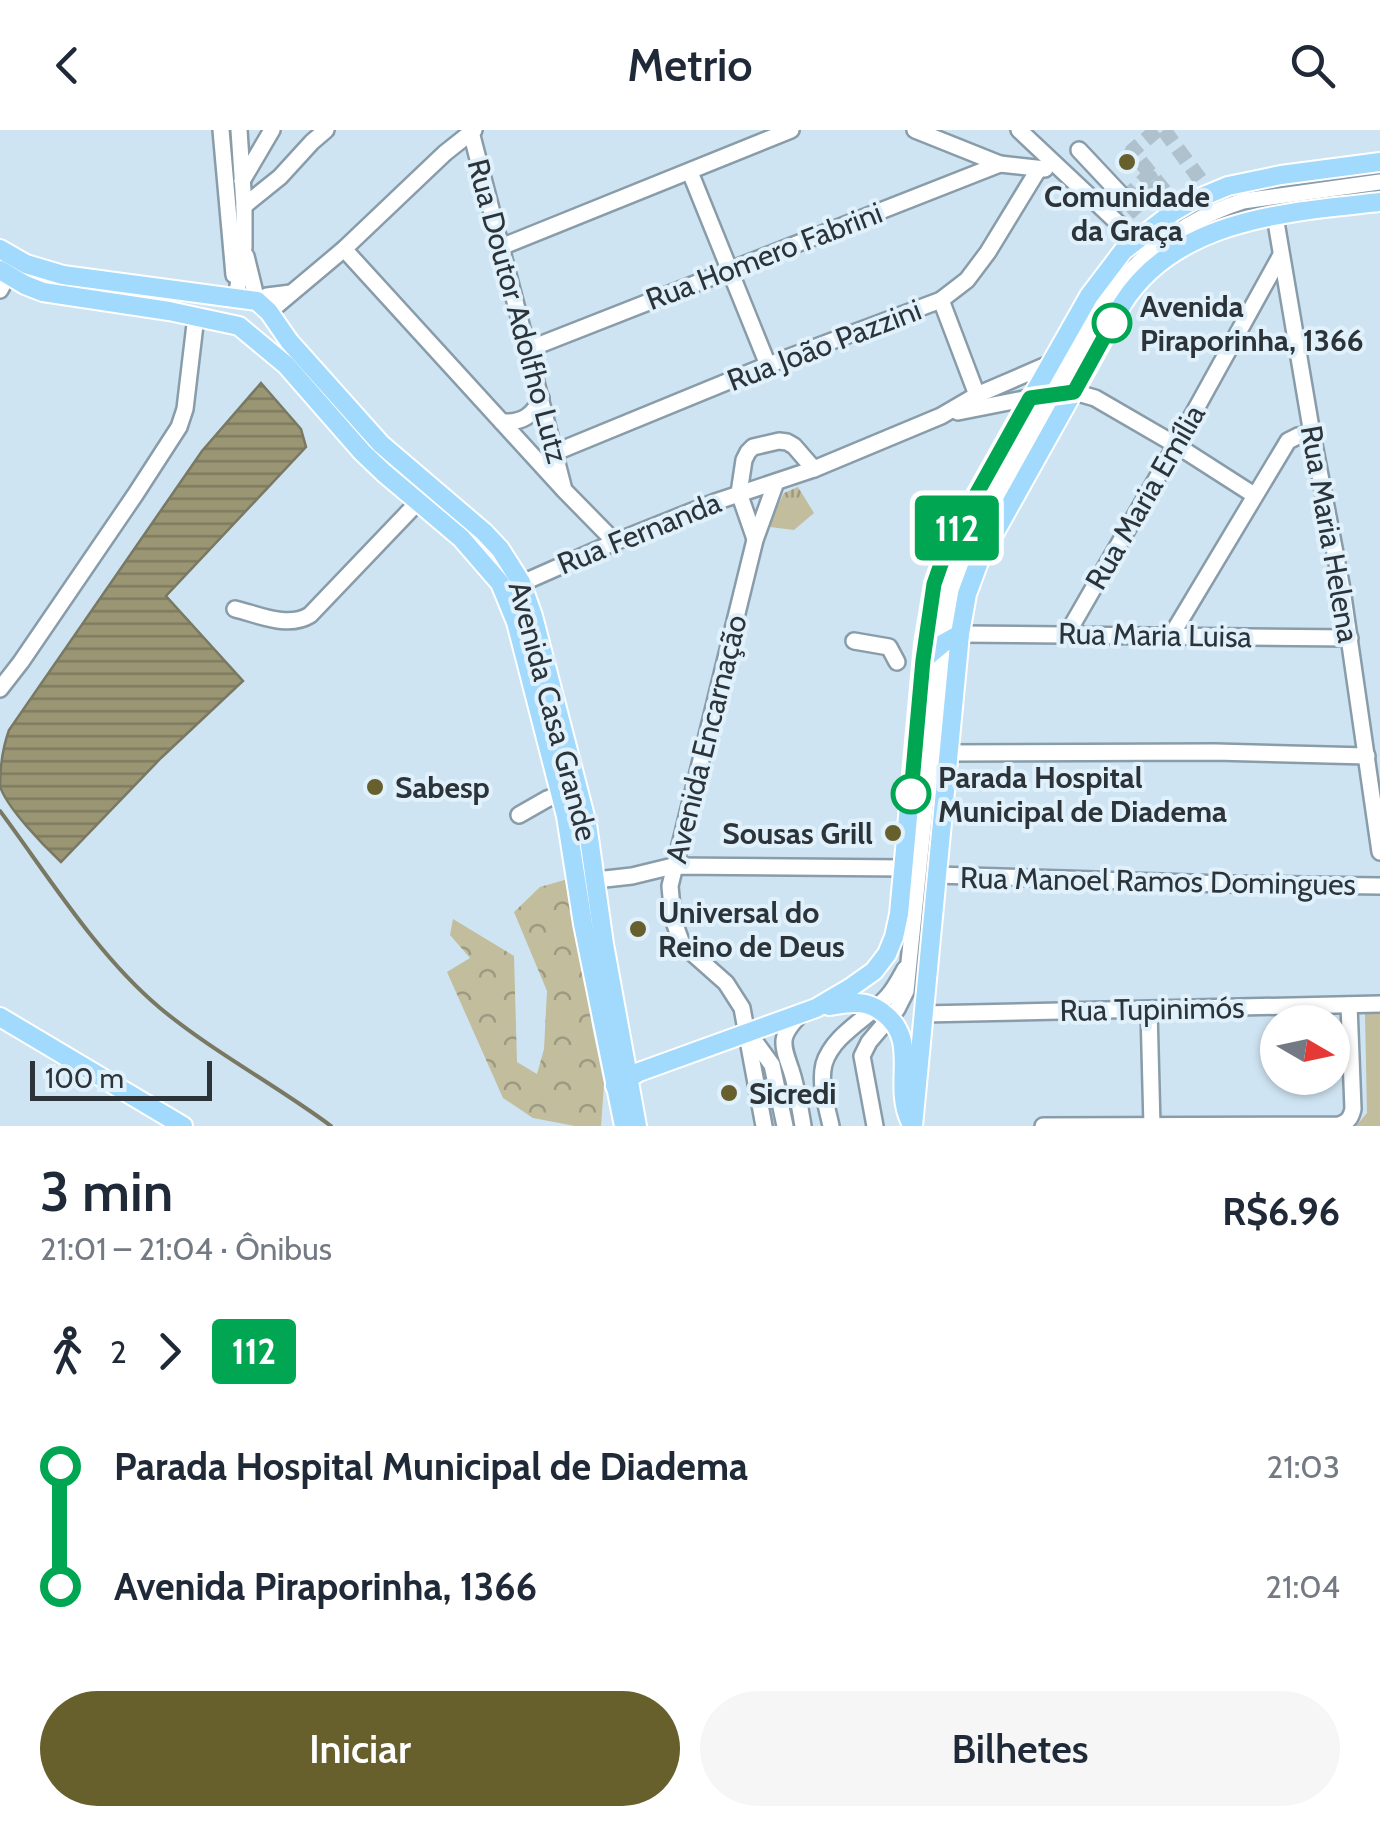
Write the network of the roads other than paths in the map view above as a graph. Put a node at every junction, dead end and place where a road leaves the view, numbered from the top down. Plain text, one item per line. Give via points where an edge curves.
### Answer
1 (221, 130) edge
2 (239, 130) edge
3 (272, 130) edge
4 (326, 130) edge
5 (790, 130) edge
6 (915, 130) edge
7 (1019, 130) edge
8 (473, 131) edge
9 (1080, 150) dead end
10 (1380, 162) edge
11 (1000, 164) junction
12 (1058, 168) junction
13 (1038, 170) junction
14 (690, 172) junction
15 (242, 181) junction
16 (1380, 182) edge
17 (1125, 199) dead end
18 (1380, 202) edge
19 (244, 206) junction
20 (1275, 216) junction
21 (1136, 240) junction
22 (244, 247) junction
23 (501, 248) junction
24 (344, 249) junction
25 (1281, 255) junction
26 (730, 268) junction
27 (5, 269) edge
28 (236, 299) junction
29 (941, 300) junction
30 (263, 307) junction
31 (196, 316) junction
32 (239, 326) junction
33 (529, 348) junction
34 (1049, 364) junction
35 (768, 366) junction
36 (1074, 392) junction
37 (1050, 394) junction
38 (977, 395) junction
39 (541, 398) junction
40 (1030, 398) junction
41 (940, 416) junction
42 (502, 422) junction
43 (1312, 434) junction
44 (1176, 446) junction
45 (556, 452) junction
46 (814, 468) junction
47 (776, 482) junction
48 (564, 490) junction
49 (740, 494) junction
50 (1254, 495) junction
51 (418, 502) junction
52 (755, 540) junction
53 (615, 542) junction
54 (513, 587) junction
55 (235, 609) dead end
56 (960, 634) junction
57 (1067, 634) junction
58 (1171, 636) junction
59 (1350, 638) junction
60 (854, 641) dead end
61 (942, 644) junction
62 (923, 660) junction
63 (897, 662) dead end
64 (0, 689) edge
65 (948, 753) junction
66 (1366, 756) junction
67 (569, 791) junction
68 (1376, 798) edge
69 (519, 816) dead end
70 (1380, 852) edge
71 (674, 866) junction
72 (904, 868) junction
73 (936, 875) junction
74 (596, 880) junction
75 (1380, 886) edge
76 (1380, 1004) edge
77 (1350, 1006) joint
78 (1260, 1008) edge
79 (809, 1010) junction
80 (1150, 1010) junction
81 (883, 1013) junction
82 (923, 1014) junction
83 (0, 1018) edge
84 (748, 1032) junction
85 (835, 1045) junction
86 (862, 1056) junction
87 (783, 1072) junction
88 (622, 1082) junction
89 (1152, 1125) edge
90 (184, 1126) edge
91 (624, 1126) edge
92 (638, 1126) edge
93 (764, 1126) edge
94 (785, 1126) edge
95 (803, 1126) edge
96 (830, 1126) edge
97 (875, 1126) edge
98 (912, 1126) edge
99 (1043, 1126) edge

1 - 28 street
2 - 15 street
3 - 15 street
4 - 19 street
5 - 14 street
6 - 11 street
7 - 12 street
8 - 23 street, Rua Doutor Adolfho Lutz
8 - 24 street
9 - 17 street
10 - 21 main road via 1228,186 1192,201
11 - 13 street
11 - 26 street, Rua Homero Fabrini
12 - 13 street
12 - 21 street
13 - 29 street, Rua João Pazzini via 988,252
14 - 23 street
14 - 26 street
15 - 19 street
16 - 37 street via 1243,201 1168,236 1109,294
18 - 20 main road
19 - 22 street
20 - 25 street, Rua Maria Helena
20 - 36 main road via 1218,229 1152,270 1123,303
21 - 34 main road via 1099,281
22 - 28 street
22 - 30 street
23 - 33 street, Rua Doutor Adolfho Lutz
24 - 30 street via 292,293 267,296
24 - 42 street
25 - 43 street, Rua Maria Helena
25 - 44 street, Rua Maria Emília
26 - 33 street, Rua Homero Fabrini
26 - 35 street
27 - 28 main road, Avenida Casa Grande
27 - 31 main road, Avenida Casa Grande via 43,292
28 - 30 main road, Avenida Casa Grande
28 - 32 main road
29 - 35 street, Rua João Pazzini
29 - 38 street
30 - 32 main road
30 - 54 main road, Avenida Casa Grande via 382,444 500,548
31 - 32 main road, Avenida Casa Grande
31 - 64 street via 179,427
32 - 51 main road, Avenida Casa Grande via 286,365 362,452
33 - 39 street, Rua Doutor Adolfho Lutz
34 - 38 street
34 - 40 main road
35 - 45 street, Rua João Pazzini
36 - 37 street
36 - 44 street
36 - 56 main road via 980,560
37 - 40 street
37 - 61 street via 962,556
38 - 41 street
39 - 42 street via 530,416
39 - 45 street, Rua Doutor Adolfho Lutz
40 - 41 street
40 - 62 main road via 941,564
41 - 46 street
42 - 48 street
43 - 50 street via 1288,441
43 - 59 street, Rua Maria Helena
44 - 50 street
44 - 57 street, Rua Maria Emília
45 - 48 street, Rua Doutor Adolfho Lutz
46 - 47 street
46 - 49 street via 787,442 753,448 744,460
47 - 49 street, Rua Fernanda
47 - 52 street, Avenida Encarnação
48 - 53 street
49 - 52 street
49 - 53 street, Rua Fernanda
50 - 58 street
51 - 54 main road, Avenida Casa Grande
51 - 55 street via 302,620
52 - 71 street, Avenida Encarnação
53 - 54 street, Rua Fernanda
54 - 67 main road, Avenida Casa Grande via 516,622
56 - 57 street, Rua Maria Luisa
56 - 61 main road
56 - 65 main road
57 - 58 street, Rua Maria Luisa
58 - 59 street, Rua Maria Luisa
59 - 66 street, Rua Maria Helena
60 - 63 street via 888,648
61 - 62 main road
61 - 81 street via 906,991
62 - 72 main road
65 - 66 street
65 - 73 main road
66 - 68 street, Rua Maria Helena
67 - 69 street
67 - 74 main road, Avenida Casa Grande via 591,845
67 - 88 main road, Avenida Casa Grande via 584,924
68 - 70 street, Rua Maria Helena
71 - 72 street
71 - 74 street
71 - 84 street, Avenida Encarnação via 670,901 679,938 734,992
72 - 79 main road via 887,954 866,978
73 - 75 street, Rua Manoel Ramos Domingues
73 - 82 main road
74 - 88 main road, Avenida Casa Grande
76 - 77 street, Rua Tupinimós
77 - 89 street via 1353,1108 1345,1122
78 - 80 street, Rua Tupinimós
79 - 81 main road via 852,1002
79 - 84 main road
79 - 87 street via 783,1042
80 - 82 street, Rua Tupinimós
80 - 89 street
81 - 85 street
81 - 86 street
81 - 98 main road via 902,1038 902,1096
82 - 98 main road
83 - 90 main road
84 - 87 street, Avenida Encarnação
84 - 88 main road
84 - 93 street, Avenida Encarnação
85 - 86 street
85 - 96 street via 823,1074
86 - 97 street
87 - 94 street
87 - 95 street
88 - 91 main road, Avenida Casa Grande
88 - 92 main road, Avenida Casa Grande
89 - 99 street

